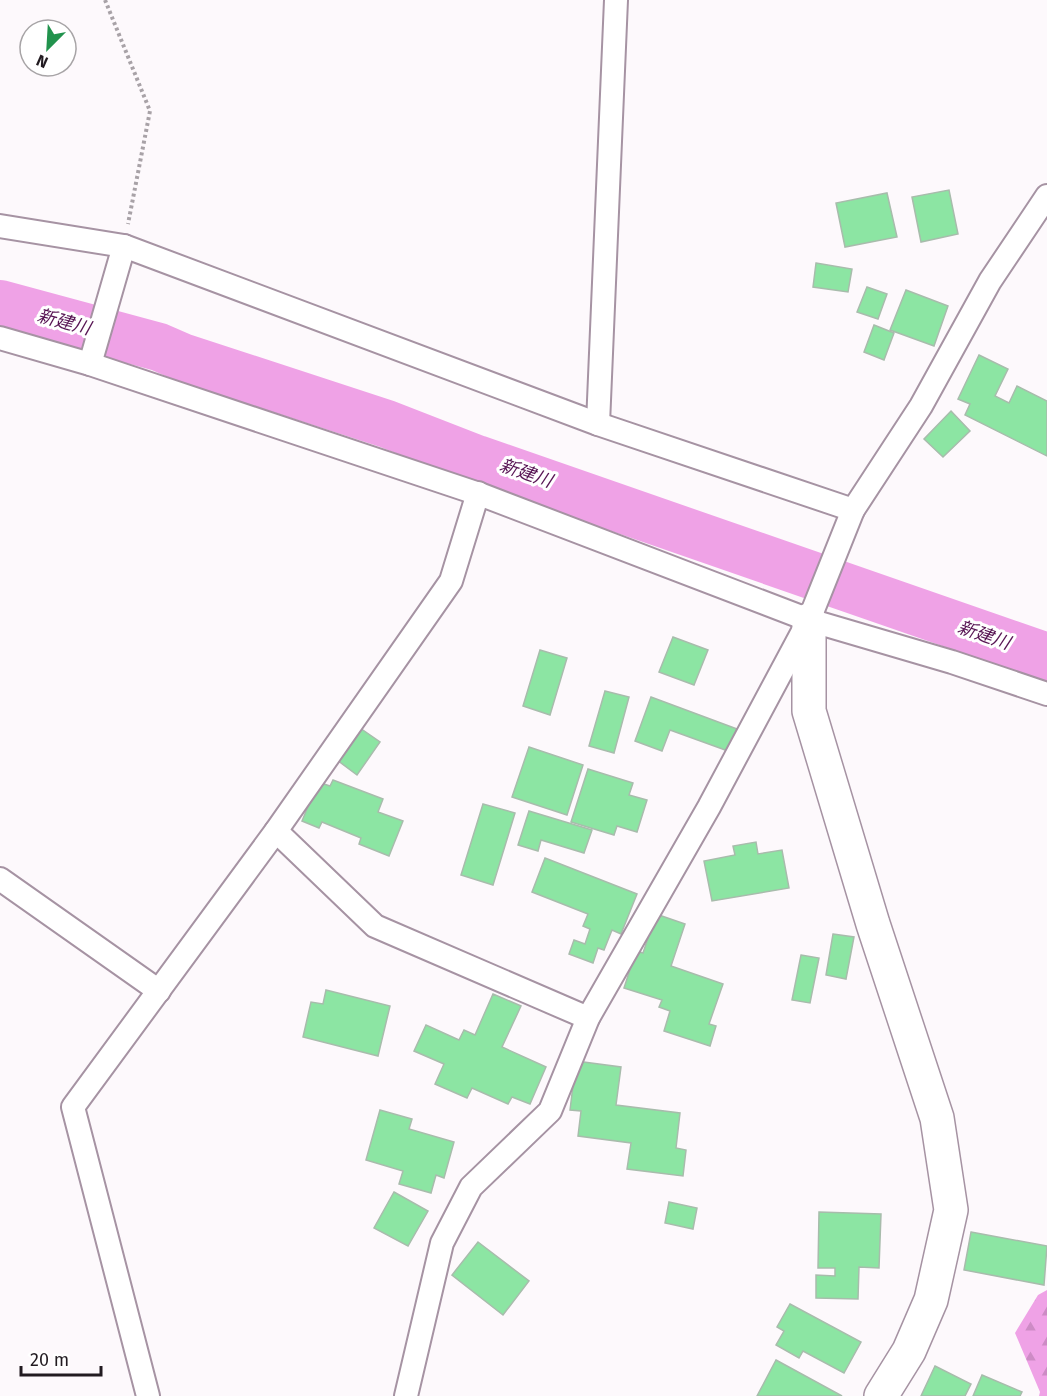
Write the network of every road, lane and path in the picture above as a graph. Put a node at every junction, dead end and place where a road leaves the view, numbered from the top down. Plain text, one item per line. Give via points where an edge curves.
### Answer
1 (105, 0) edge
2 (616, 0) edge
3 (1047, 196) edge
4 (0, 226) edge
5 (124, 246) junction
6 (0, 339) edge
7 (92, 356) junction
8 (598, 424) junction
9 (478, 493) junction
10 (851, 516) junction
11 (812, 614) junction
12 (1047, 694) edge
13 (276, 831) junction
14 (0, 879) edge
15 (159, 991) junction
16 (588, 1018) junction
17 (148, 1396) edge
18 (406, 1396) edge
19 (882, 1396) edge

1 - 5 path via 150,111
2 - 8 street
3 - 10 street via 990,280 921,406
4 - 5 street
5 - 7 street
5 - 8 street
6 - 7 street
7 - 9 street
8 - 10 street
9 - 11 street
9 - 13 street via 452,582
10 - 11 street
11 - 12 street
11 - 16 street via 709,807
11 - 19 street via 809,711 937,1118 951,1210 931,1300 909,1351
13 - 15 street
13 - 16 street via 375,926
14 - 15 street
15 - 17 street via 73,1107
16 - 18 street via 550,1111 471,1187 442,1243

